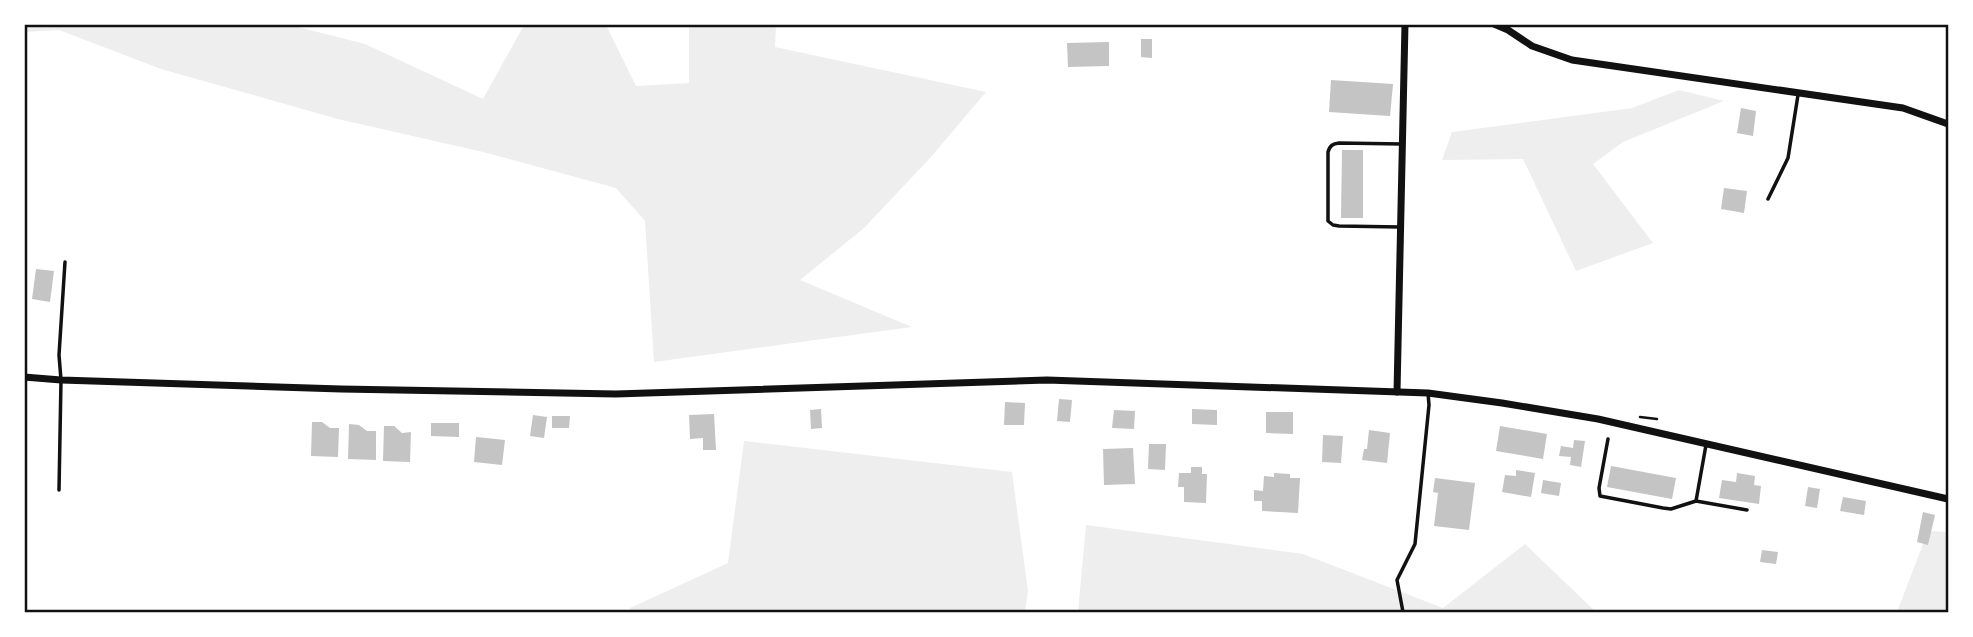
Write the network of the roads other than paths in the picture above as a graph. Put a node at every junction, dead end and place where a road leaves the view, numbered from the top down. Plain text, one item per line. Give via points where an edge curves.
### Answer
1 (1405, 24) edge
2 (1494, 24) edge
3 (1798, 93) junction
4 (1948, 124) edge
5 (1402, 144) junction
6 (1768, 199) dead end
7 (1400, 227) junction
8 (65, 262) dead end
9 (24, 377) edge
10 (61, 380) junction
11 (1397, 392) junction
12 (1428, 393) junction
13 (1608, 439) dead end
14 (1706, 443) junction
15 (59, 490) dead end
16 (1948, 499) edge
17 (1696, 501) junction
18 (1747, 510) dead end
19 (1403, 612) edge

1 - 5 street
2 - 3 street via 1531,46 1572,60
3 - 4 street via 1903,108
3 - 6 lane via 1788,158
5 - 7 street
5 - 7 lane via 1339,143 1328,152 1328,221 1339,226
7 - 11 street
8 - 10 lane
9 - 10 street
10 - 11 street via 617,394 1047,380
10 - 15 lane
11 - 12 street
12 - 14 street via 1598,419
12 - 19 lane via 1415,544 1397,580
13 - 17 lane via 1600,496 1671,509
14 - 16 street
14 - 17 lane
17 - 18 lane

